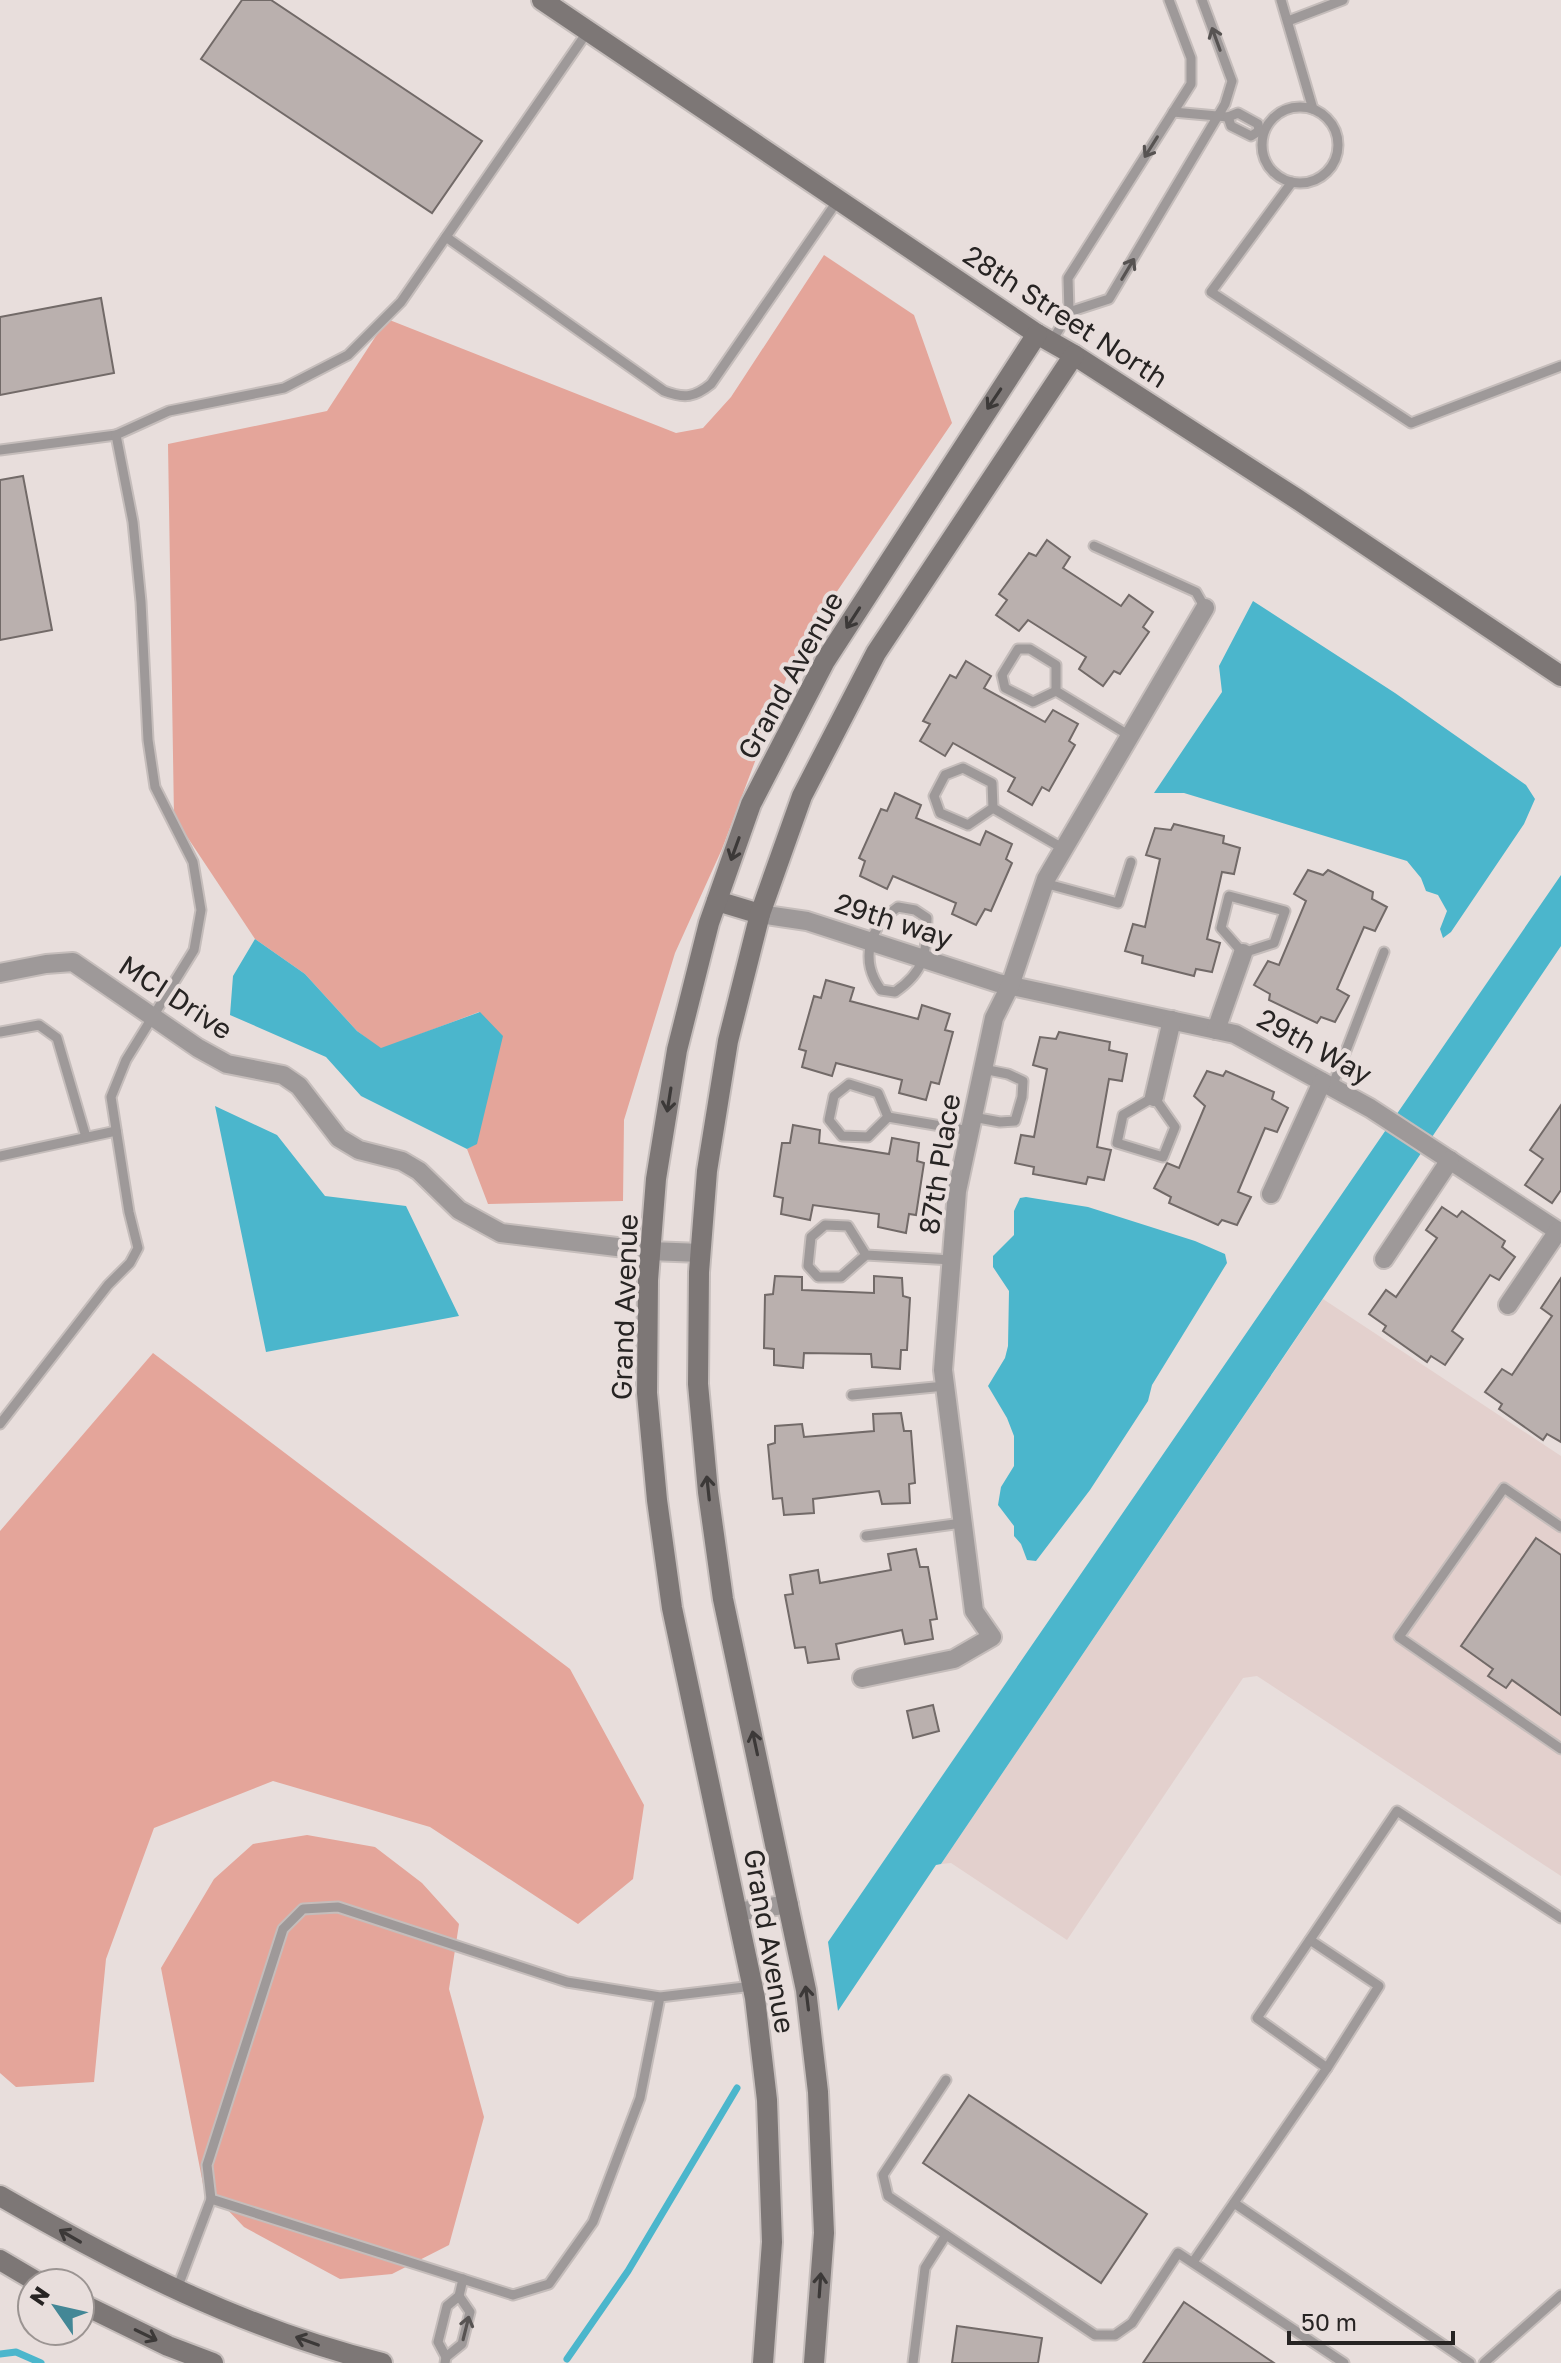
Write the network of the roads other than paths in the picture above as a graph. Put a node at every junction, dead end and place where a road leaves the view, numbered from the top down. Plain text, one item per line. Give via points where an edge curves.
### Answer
1 (542, 0) edge
2 (1169, 0) edge
3 (1202, 0) edge
4 (1281, 0) edge
5 (1343, 0) edge
6 (1288, 21) junction
7 (588, 31) junction
8 (1313, 109) junction
9 (1173, 112) junction
10 (1223, 116) junction
11 (1261, 132) junction
12 (1292, 182) junction
13 (838, 200) junction
14 (446, 237) junction
15 (1069, 312) junction
16 (1044, 338) junction
17 (1074, 355) junction
18 (1561, 366) edge
19 (116, 435) junction
20 (0, 450) edge
21 (1094, 546) dead end
22 (1205, 608) joint
23 (1561, 676) edge
24 (1056, 691) junction
25 (1130, 736) junction
26 (993, 808) junction
27 (1064, 849) junction
28 (1131, 862) dead end
29 (1044, 883) junction
30 (717, 901) junction
31 (760, 914) junction
32 (870, 941) junction
33 (1384, 952) dead end
34 (1243, 953) junction
35 (925, 959) junction
36 (0, 973) edge
37 (1010, 986) junction
38 (154, 1018) junction
39 (1172, 1020) junction
40 (1216, 1030) junction
41 (0, 1032) edge
42 (983, 1069) junction
43 (1327, 1084) junction
44 (1154, 1097) junction
45 (888, 1117) junction
46 (972, 1124) junction
47 (116, 1131) junction
48 (86, 1137) junction
49 (0, 1156) edge
50 (1450, 1160) junction
51 (1271, 1194) dead end
52 (1560, 1232) edge
53 (650, 1251) junction
54 (701, 1253) junction
55 (866, 1255) junction
56 (1384, 1259) dead end
57 (952, 1260) junction
58 (1508, 1305) dead end
59 (945, 1386) junction
60 (852, 1395) dead end
61 (0, 1424) edge
62 (962, 1523) junction
63 (1561, 1527) edge
64 (866, 1536) dead end
65 (862, 1678) dead end
66 (1561, 1749) edge
67 (789, 1904) junction
68 (737, 1912) junction
69 (1561, 1918) edge
70 (1310, 1940) junction
71 (753, 1986) junction
72 (660, 1997) junction
73 (1327, 2068) junction
74 (946, 2080) dead end
75 (0, 2196) edge
76 (211, 2199) junction
77 (1234, 2203) junction
78 (946, 2235) junction
79 (1193, 2262) junction
80 (463, 2279) junction
81 (177, 2290) junction
82 (1561, 2295) edge
83 (459, 2296) junction
84 (96, 2311) edge
85 (446, 2360) edge
86 (213, 2363) edge
87 (382, 2363) edge
88 (763, 2363) edge
89 (814, 2363) edge
90 (913, 2363) edge
91 (1344, 2363) edge
92 (1470, 2363) edge
93 (1484, 2363) edge

1 - 7 street, 28th Street North
2 - 9 lane via 1191,58 1191,84
10 -> 3 lane via 1232,81
4 - 6 lane
5 - 6 lane
6 - 8 lane
7 - 13 street, 28th Street North
7 - 14 lane
8 - 11 lane via 1290,108
8 - 12 lane via 1333,126 1338,150 1327,173 1316,180
9 - 10 lane
9 -> 15 lane via 1068,278
10 - 11 lane via 1251,136
15 -> 10 lane via 1109,299
11 - 12 lane via 1264,158 1280,177
12 - 18 lane via 1211,292 1411,423
13 - 14 lane via 711,384 696,396 664,391
13 - 16 street, 28th Street North
14 - 19 lane via 401,302 348,355 284,388 169,411
15 - 16 lane
16 - 17 street, 28th Street North
16 -> 30 street, Grand Avenue via 825,661 751,804
17 - 23 street, 28th Street North
17 - 31 street, Grand Avenue via 876,653 802,796
19 - 20 lane
19 - 38 lane via 133,522 155,787 193,862 201,910 194,950
21 - 22 lane via 1196,592
22 - 25 street, 87th Place
24 - 24 lane via 1033,702 1005,688 1002,675 1018,649 1030,649 1056,665
24 - 25 lane
25 - 27 street, 87th Place
26 - 26 lane via 968,825 940,813 934,796 945,775 963,768 992,783
26 - 27 lane
27 - 29 street, 87th Place
28 - 29 lane via 1118,903
29 - 37 street, 87th Place
30 - 31 street
30 -> 53 street, Grand Avenue via 677,1050
31 - 32 street, 29th way via 807,921
31 - 54 street, Grand Avenue via 728,1041 707,1171
32 - 35 street, 29th way
32 - 35 lane via 872,978 881,990 895,992 910,982
32 - 35 lane via 883,917 898,907 915,910 927,918
33 - 43 lane
34 - 34 lane via 1221,928 1229,896 1285,911 1274,943
34 - 40 street
35 - 37 street, 29th way
36 - 38 street, MCI Drive via 73,962
37 - 39 street, 29th Way
37 - 42 street, 87th Place via 994,1018
38 - 47 lane via 126,1060 111,1097
38 - 53 street, MCI Drive via 227,1064 283,1075 299,1086 339,1138 359,1150 402,1161 459,1210 501,1233
39 - 40 street, 29th Way
39 - 44 street
40 - 43 street, 29th Way via 1235,1034
41 - 48 lane via 39,1025 57,1038
42 - 46 street, 87th Place
42 - 46 lane via 1023,1081 1022,1097 1015,1121
43 - 50 street, 29th Way
43 - 51 street
44 - 44 lane via 1123,1115 1117,1143 1163,1157 1175,1127
45 - 45 lane via 878,1093 849,1084 834,1096 829,1120 842,1136 868,1137
45 - 46 lane
46 - 57 street, 87th Place via 957,1191
47 - 48 lane
47 - 61 lane via 138,1248
48 - 49 lane
50 - 52 street, 29th Way
50 - 56 street
52 - 58 street
53 - 54 street, MCI Drive
53 - 68 street, Grand Avenue via 647,1393 657,1500 672,1608
67 -> 54 street, Grand Avenue via 723,1599 708,1492 698,1384
55 - 55 lane via 841,1277 818,1277 808,1266 811,1237 825,1225 848,1226
55 - 57 lane
57 - 59 street, 87th Place
59 - 60 lane
59 - 62 street, 87th Place
62 - 64 lane
62 - 65 street, 87th Place via 974,1611 992,1637 954,1659
63 - 66 lane via 1504,1488 1399,1637
67 - 68 street
89 -> 67 street, Grand Avenue via 824,2233 818,2092
68 - 71 street, Grand Avenue
69 - 70 lane via 1397,1811
70 - 73 lane via 1379,1986
70 - 73 lane via 1257,2018
71 - 72 lane
71 - 88 street, Grand Avenue via 767,2100 772,2242
72 - 76 lane via 567,1982 338,1907 303,1909 283,1929 207,2165
72 - 80 lane via 640,2098 584,2235 549,2284 513,2295
73 - 77 lane
74 - 78 lane via 883,2175 888,2196
81 -> 75 street via 91,2249
76 - 80 lane
76 - 81 lane
77 - 79 lane
77 - 92 lane
78 - 79 lane via 1095,2335 1115,2335 1132,2323 1178,2253
78 - 90 lane via 925,2268
79 - 91 lane
80 - 83 lane
87 -> 81 street via 337,2352
82 - 93 lane
83 - 85 lane via 447,2306 438,2342
85 -> 83 lane via 462,2344 470,2312
84 -> 86 street

